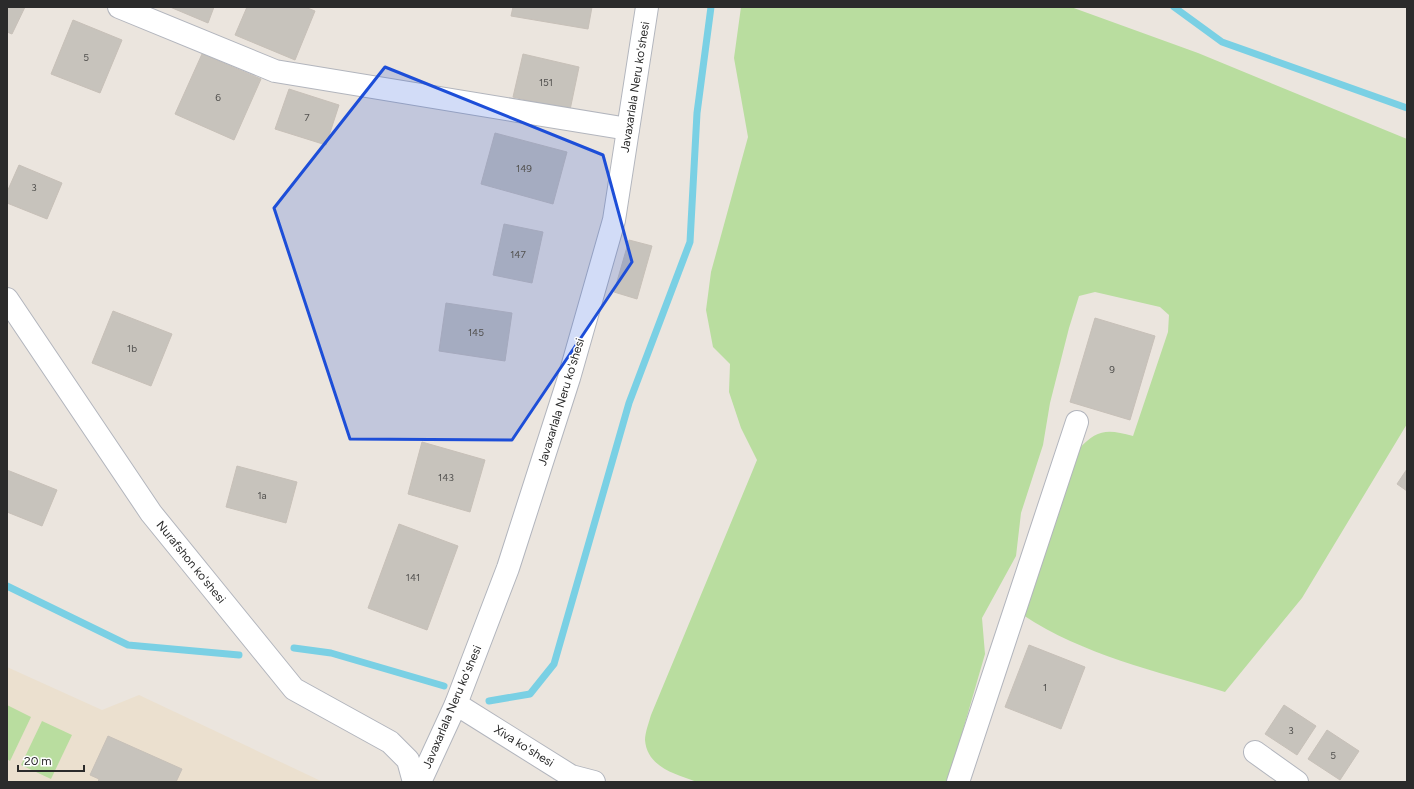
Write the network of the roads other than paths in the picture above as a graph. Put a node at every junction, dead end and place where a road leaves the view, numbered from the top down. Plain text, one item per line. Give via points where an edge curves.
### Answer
1 (118, 7) edge
2 (647, 7) edge
3 (628, 129) junction
4 (7, 299) edge
5 (1077, 422) dead end
6 (456, 704) junction
7 (1255, 752) dead end
8 (414, 782) edge
9 (420, 782) edge
10 (594, 782) edge
11 (958, 782) edge
12 (1297, 782) edge

1 - 3 street via 275,71
2 - 3 street, Javaxarlala Neru ko'shesi
3 - 6 street, Javaxarlala Neru ko'shesi via 614,220 569,378 508,568
4 - 8 street, Nurafshon ko'shesi via 151,512 294,689 390,742 408,760
5 - 11 street
6 - 9 street, Javaxarlala Neru ko'shesi
6 - 10 street, Xiva ko'shesi via 571,776
7 - 12 street

